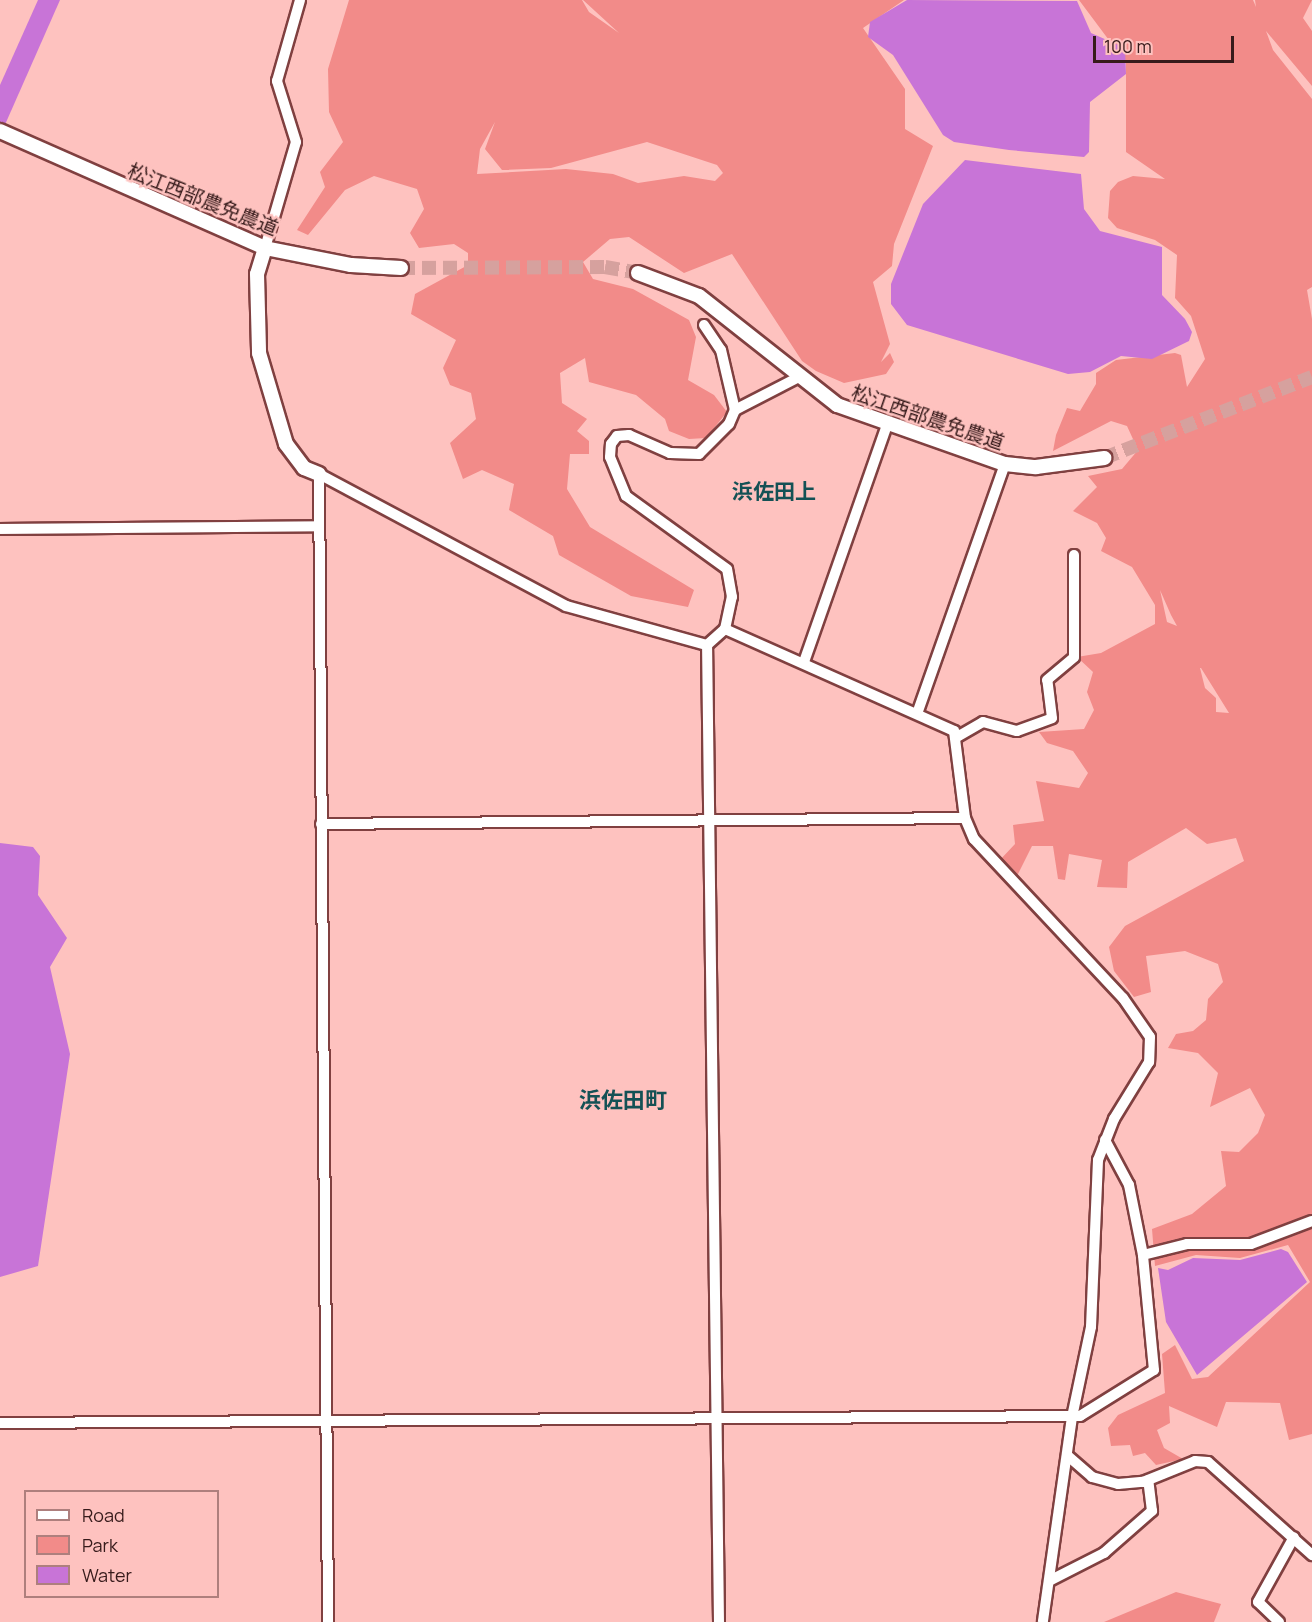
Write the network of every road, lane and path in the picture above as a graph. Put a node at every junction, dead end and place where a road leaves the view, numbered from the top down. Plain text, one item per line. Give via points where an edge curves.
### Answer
1 (300, 0) edge
2 (2, 132) edge
3 (265, 248) junction
4 (401, 268) tunnel mouth
5 (638, 273) tunnel mouth
6 (704, 325) dead end
7 (797, 378) junction
8 (735, 410) junction
9 (887, 425) junction
10 (1104, 458) tunnel mouth
11 (1005, 464) junction
12 (319, 474) junction
13 (318, 526) junction
14 (0, 529) edge
15 (1074, 555) dead end
16 (725, 629) junction
17 (707, 645) junction
18 (804, 662) junction
19 (918, 711) junction
20 (957, 736) junction
21 (965, 818) junction
22 (709, 822) junction
23 (321, 824) junction
24 (1105, 1140) junction
25 (1312, 1221) edge
26 (1143, 1255) junction
27 (1072, 1417) junction
28 (716, 1419) junction
29 (326, 1421) junction
30 (0, 1423) edge
31 (1068, 1456) junction
32 (1148, 1480) junction
33 (1294, 1536) junction
34 (1312, 1555) edge
35 (1049, 1581) junction
36 (328, 1622) edge
37 (718, 1622) edge
38 (1043, 1622) edge
39 (1279, 1622) edge

1 - 3 street via 277,81 296,142
2 - 3 street, 松江西部農免農道
3 - 4 street, 松江西部農免農道 via 351,265
3 - 12 street via 257,274 259,353 286,444 304,468
5 - 7 street, 松江西部農免農道 via 699,296
6 - 8 street via 721,350
7 - 8 street
7 - 9 street, 松江西部農免農道 via 837,405
8 - 16 street via 729,424 699,454 670,453 629,435 617,436 610,457 626,496 727,569 732,597
9 - 11 street, 松江西部農免農道
9 - 18 street
10 - 11 street, 松江西部農免農道
11 - 19 street
12 - 13 street
12 - 17 street via 566,606
13 - 14 street
13 - 23 street
15 - 20 street via 1074,657 1047,680 1052,718 1017,731 983,723
16 - 17 street
16 - 18 street
17 - 22 street
18 - 19 street
19 - 20 street
20 - 21 street
21 - 22 street
21 - 24 street via 985,855 1123,998 1150,1037 1149,1062
22 - 23 street
22 - 28 street
23 - 29 street
24 - 26 street via 1129,1185
24 - 27 street via 1098,1160 1091,1327
25 - 26 street via 1251,1244 1187,1244
26 - 27 street via 1154,1370
27 - 28 street
27 - 31 street
28 - 29 street
28 - 37 street
29 - 30 street
29 - 36 street
31 - 32 street via 1092,1477 1109,1483
31 - 35 street
32 - 33 street via 1195,1461 1208,1462
32 - 35 street via 1152,1511 1104,1553
33 - 34 street
33 - 39 street via 1258,1602
35 - 38 street

